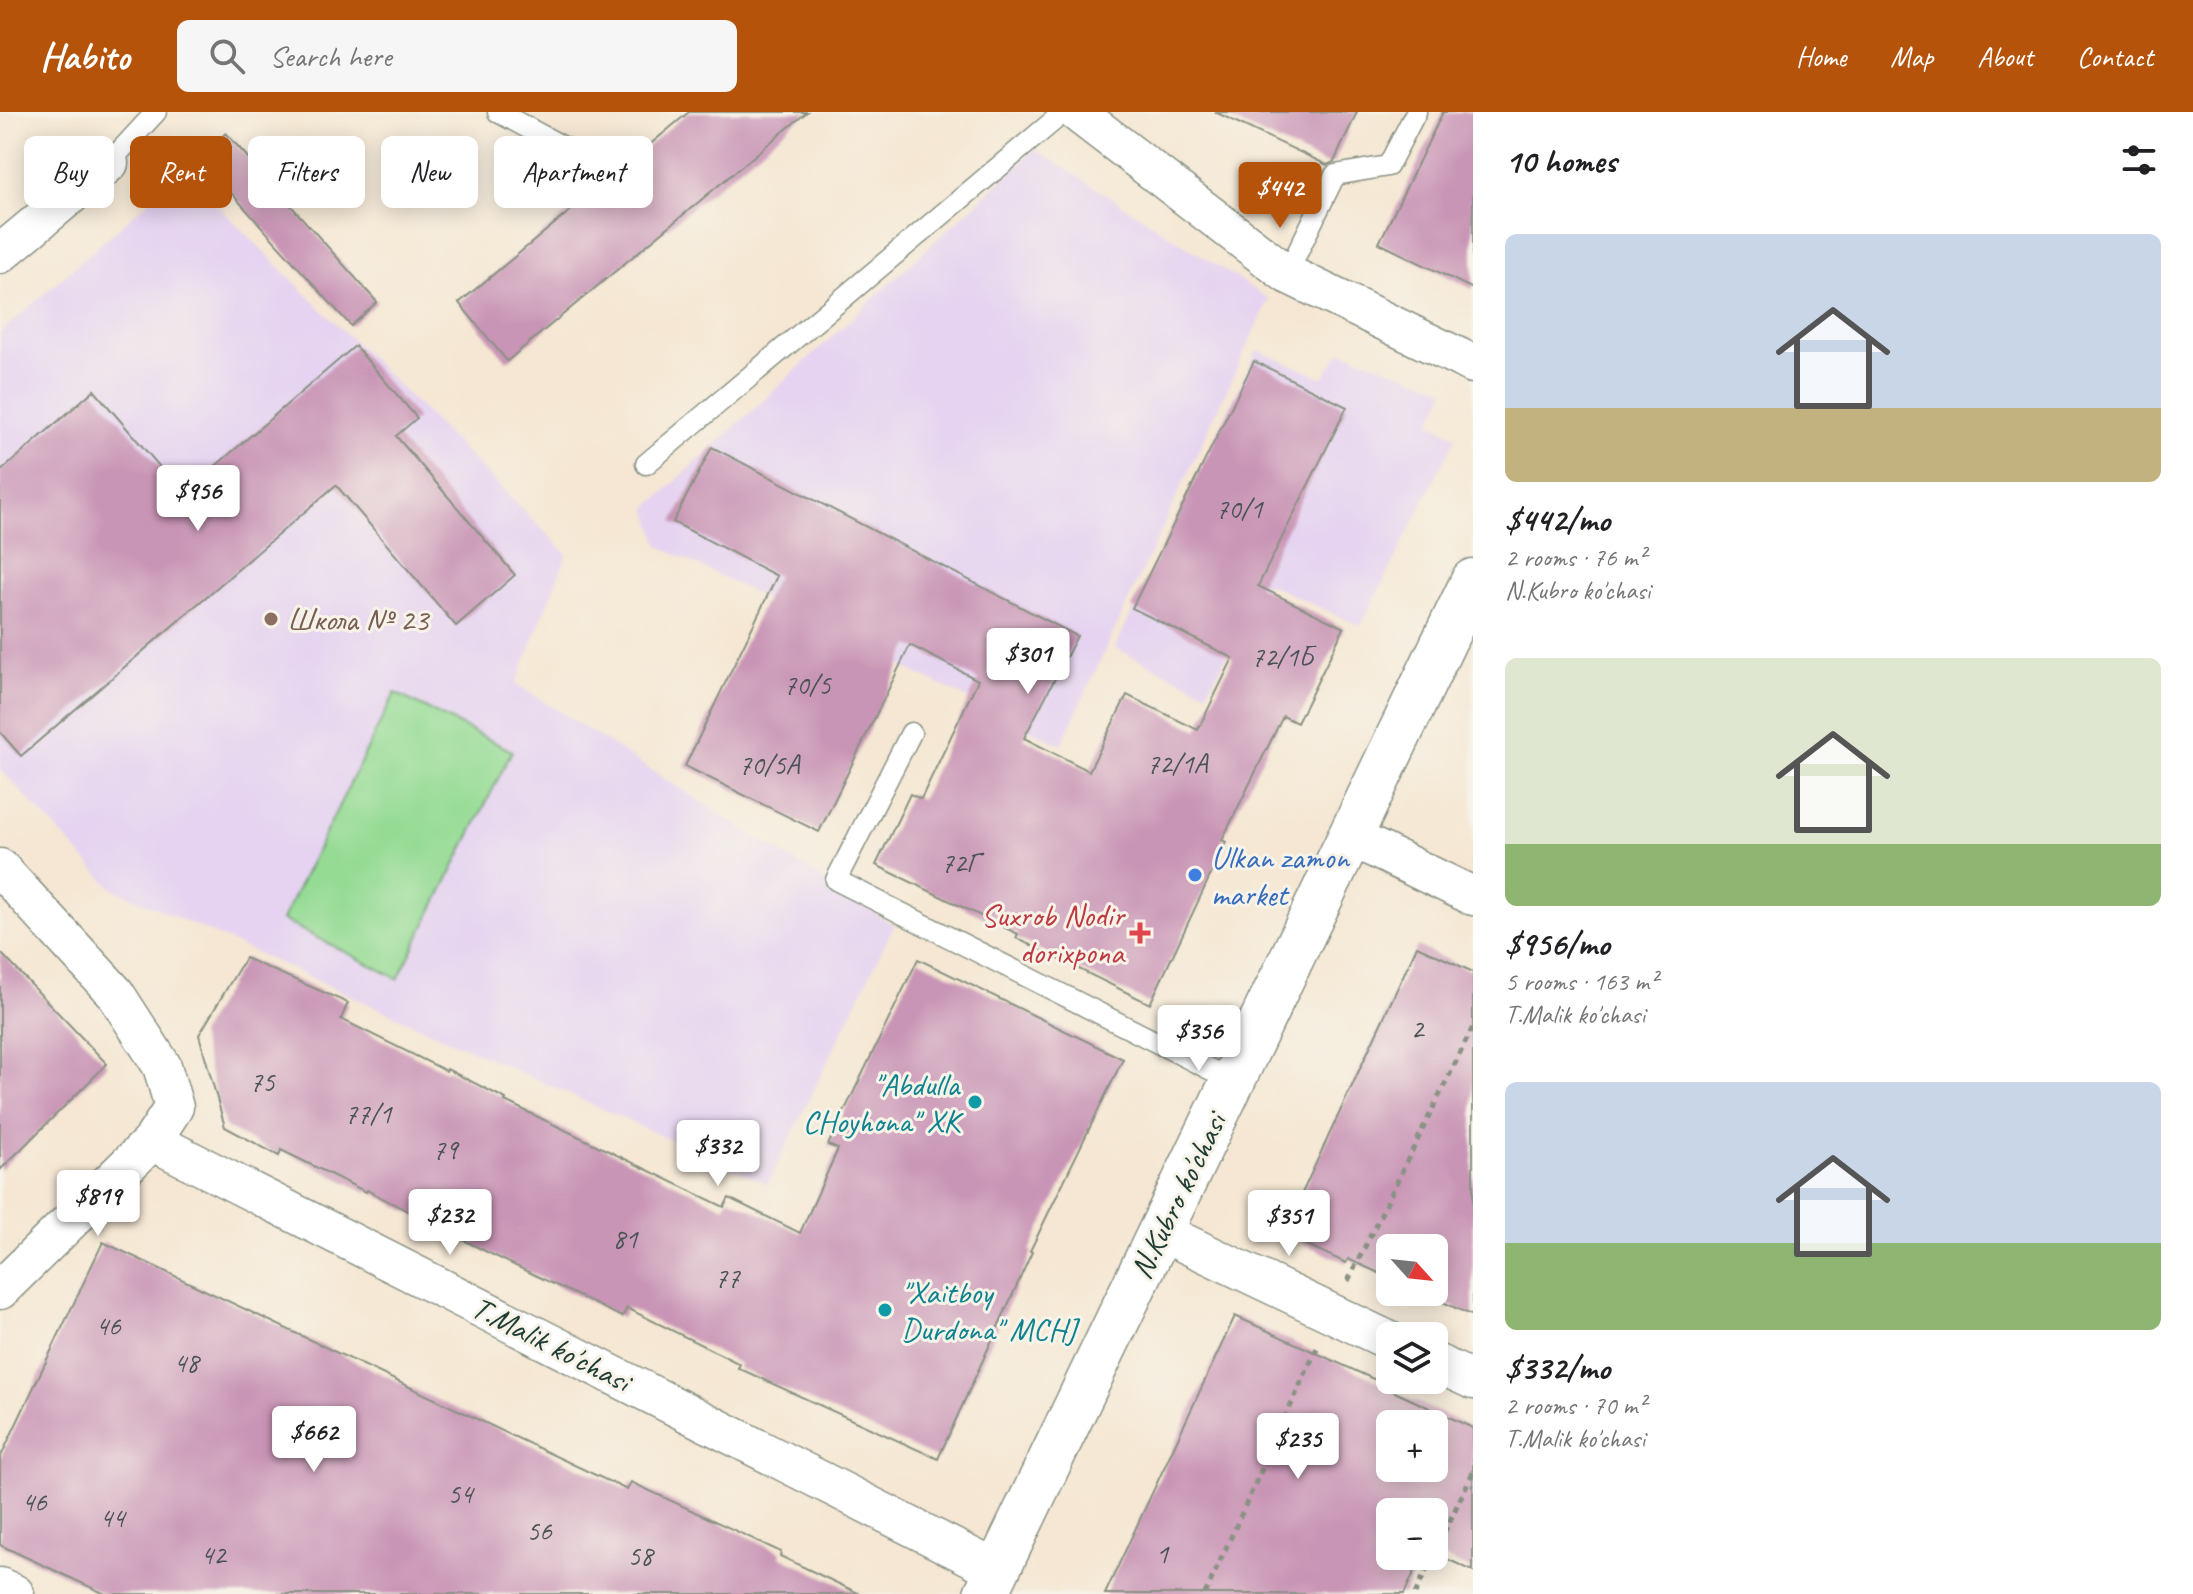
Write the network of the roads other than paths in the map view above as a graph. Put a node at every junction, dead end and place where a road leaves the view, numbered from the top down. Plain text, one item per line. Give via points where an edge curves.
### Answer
1 (156, 112) edge
2 (498, 112) edge
3 (1064, 112) edge
4 (1076, 112) edge
5 (1416, 112) edge
6 (543, 136) edge
7 (114, 158) edge
8 (55, 208) edge
9 (0, 254) edge
10 (1287, 274) junction
11 (1473, 364) edge
12 (646, 464) dead end
13 (1473, 581) edge
14 (911, 733) dead end
15 (1351, 837) junction
16 (0, 868) edge
17 (1473, 896) edge
18 (1233, 1081) junction
19 (152, 1141) junction
20 (1161, 1232) junction
21 (0, 1290) edge
22 (1376, 1334) edge
23 (1448, 1368) edge
24 (1473, 1380) edge
25 (995, 1586) edge
26 (0, 1587) edge
27 (15, 1594) edge

1 - 7 lane
2 - 6 lane
3 - 12 lane
4 - 10 street
5 - 10 lane via 1388,166 1335,175
8 - 9 street
10 - 11 street
13 - 15 street, N.Kubro ko'chasi
14 - 18 lane via 836,880
15 - 17 street
15 - 18 street, N.Kubro ko'chasi
16 - 19 street via 115,993 162,1066 174,1107
18 - 20 street, N.Kubro ko'chasi
19 - 21 street
19 - 25 street, T.Malik ko'chasi
20 - 22 street
20 - 25 street, N.Kubro ko'chasi
23 - 24 street
26 - 27 street

